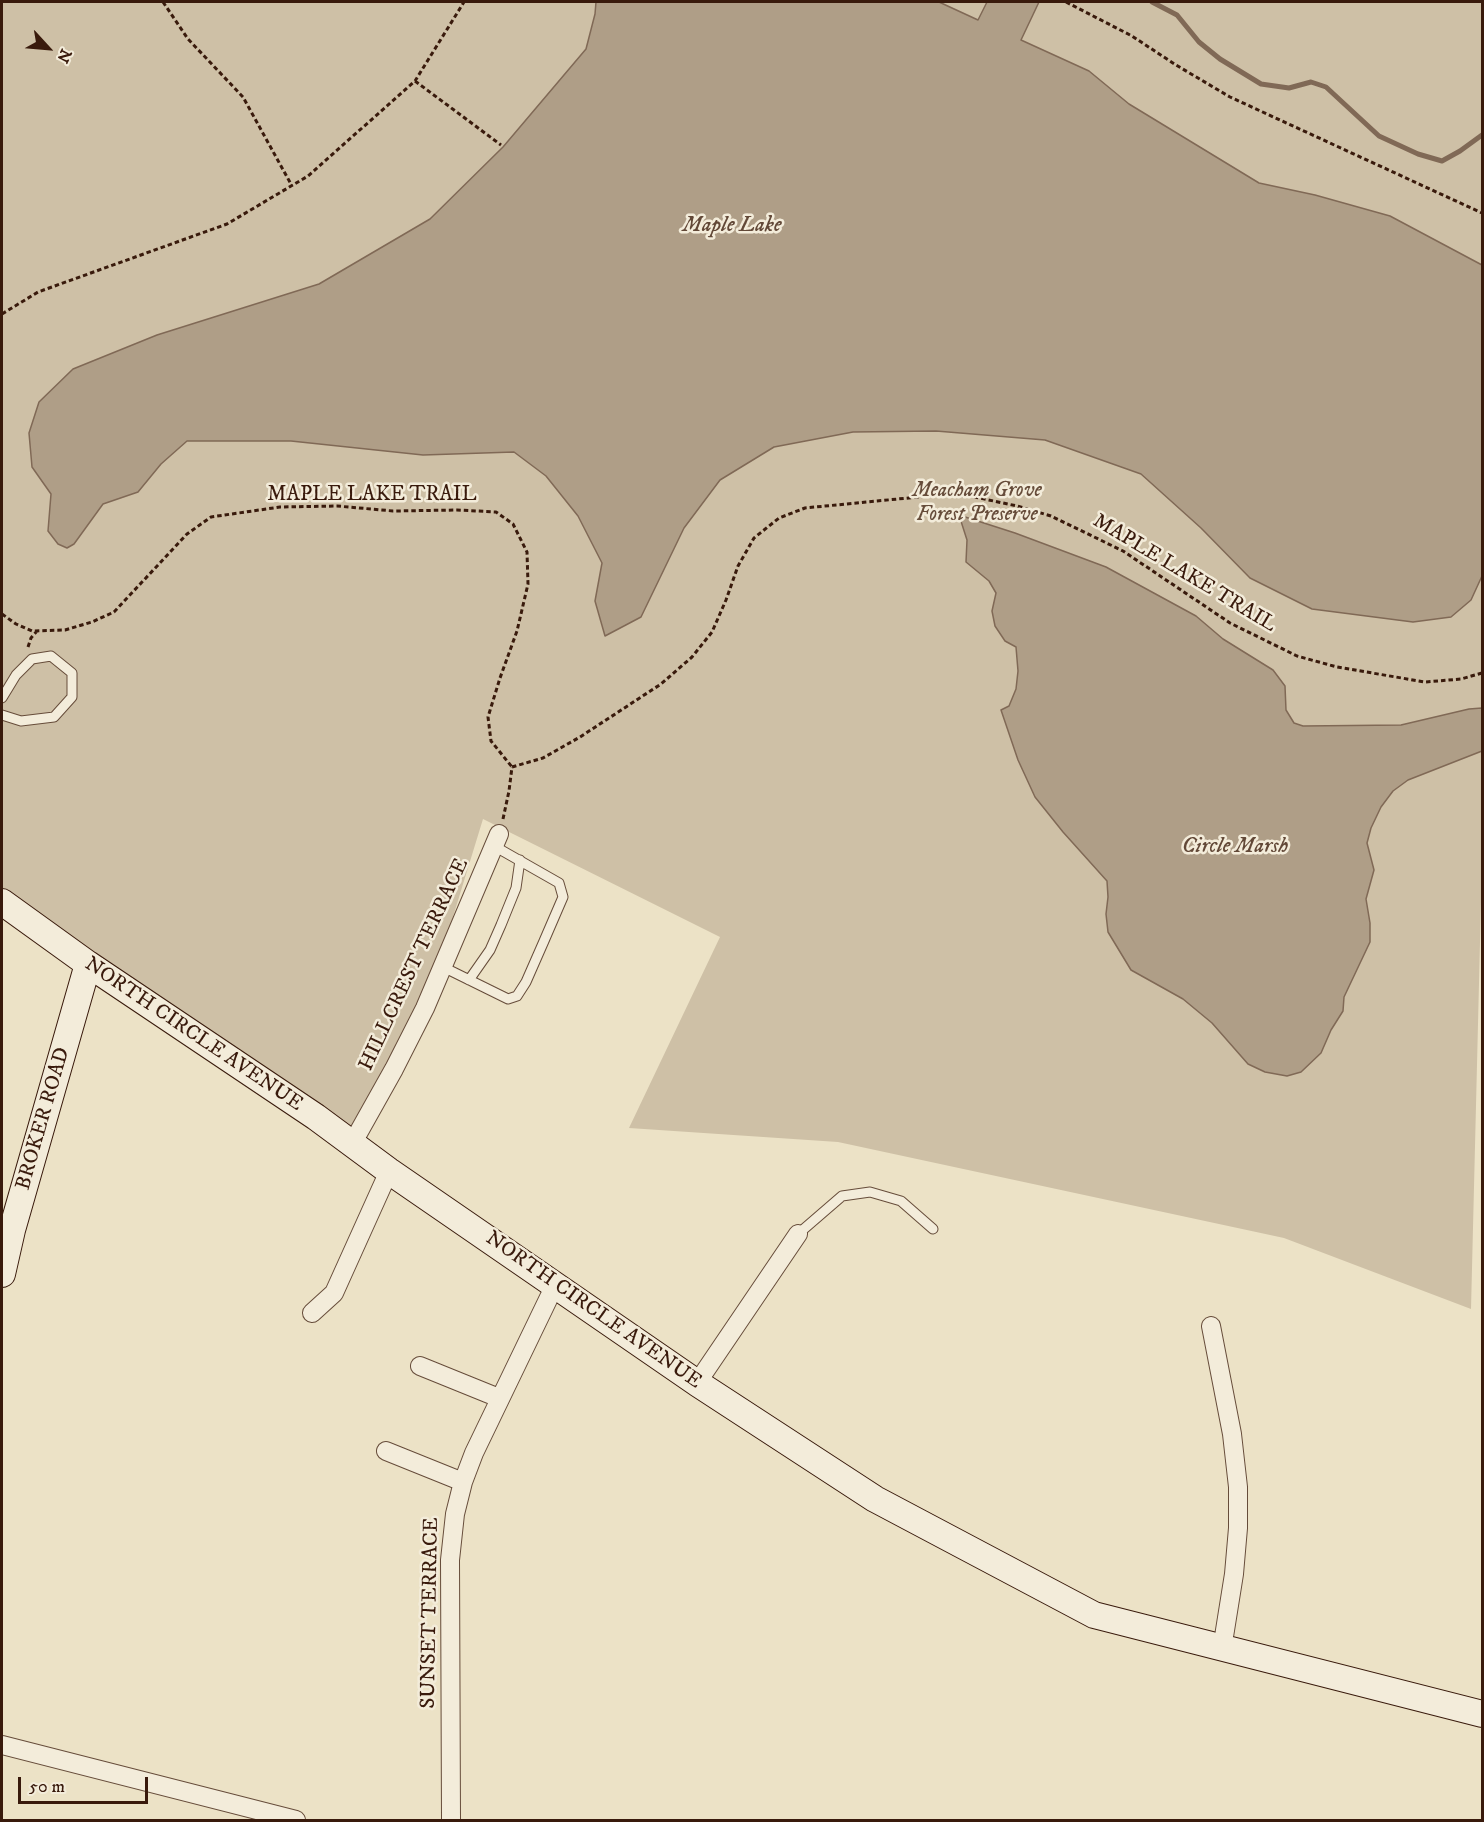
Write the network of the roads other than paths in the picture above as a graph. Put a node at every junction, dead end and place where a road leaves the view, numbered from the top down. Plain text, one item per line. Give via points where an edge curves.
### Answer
1 (2, 698) edge
2 (2, 715) edge
3 (497, 840) joint
4 (520, 860) junction
5 (2, 902) edge
6 (88, 964) junction
7 (442, 967) junction
8 (469, 980) junction
9 (352, 1144) junction
10 (389, 1171) junction
11 (7, 1227) edge
12 (933, 1229) dead end
13 (798, 1234) joint
14 (2, 1274) edge
15 (555, 1285) junction
16 (312, 1313) dead end
17 (1211, 1326) dead end
18 (420, 1366) dead end
19 (697, 1383) junction
20 (500, 1398) junction
21 (386, 1451) dead end
22 (462, 1482) junction
23 (1222, 1648) junction
24 (1482, 1714) edge
25 (2, 1745) edge
26 (296, 1821) edge
27 (451, 1821) edge

1 - 2 lane via 16,675 33,658 51,656 72,673 72,697 54,717 21,721
3 - 4 lane
3 - 7 street, HILLCREST TERRACE
4 - 8 lane via 516,888 501,925 490,950
4 - 8 lane via 559,883 562,897 544,941 517,996 508,999
5 - 6 street, NORTH CIRCLE AVENUE
6 - 9 street, NORTH CIRCLE AVENUE
6 - 11 street, BROKER ROAD
7 - 8 lane
7 - 9 street, HILLCREST TERRACE via 394,1069
9 - 10 street, NORTH CIRCLE AVENUE
10 - 15 street, NORTH CIRCLE AVENUE
10 - 16 street via 334,1293
11 - 14 street, BROKER ROAD
12 - 13 lane via 901,1201 870,1192 842,1196
13 - 19 street
15 - 19 street, NORTH CIRCLE AVENUE
15 - 20 street, SUNSET TERRACE
17 - 23 street via 1238,1487 1234,1574
18 - 20 street
19 - 23 street, NORTH CIRCLE AVENUE via 874,1499 1094,1615
20 - 22 street, SUNSET TERRACE
21 - 22 street
22 - 27 street, SUNSET TERRACE via 450,1560
23 - 24 street, NORTH CIRCLE AVENUE
25 - 26 street

